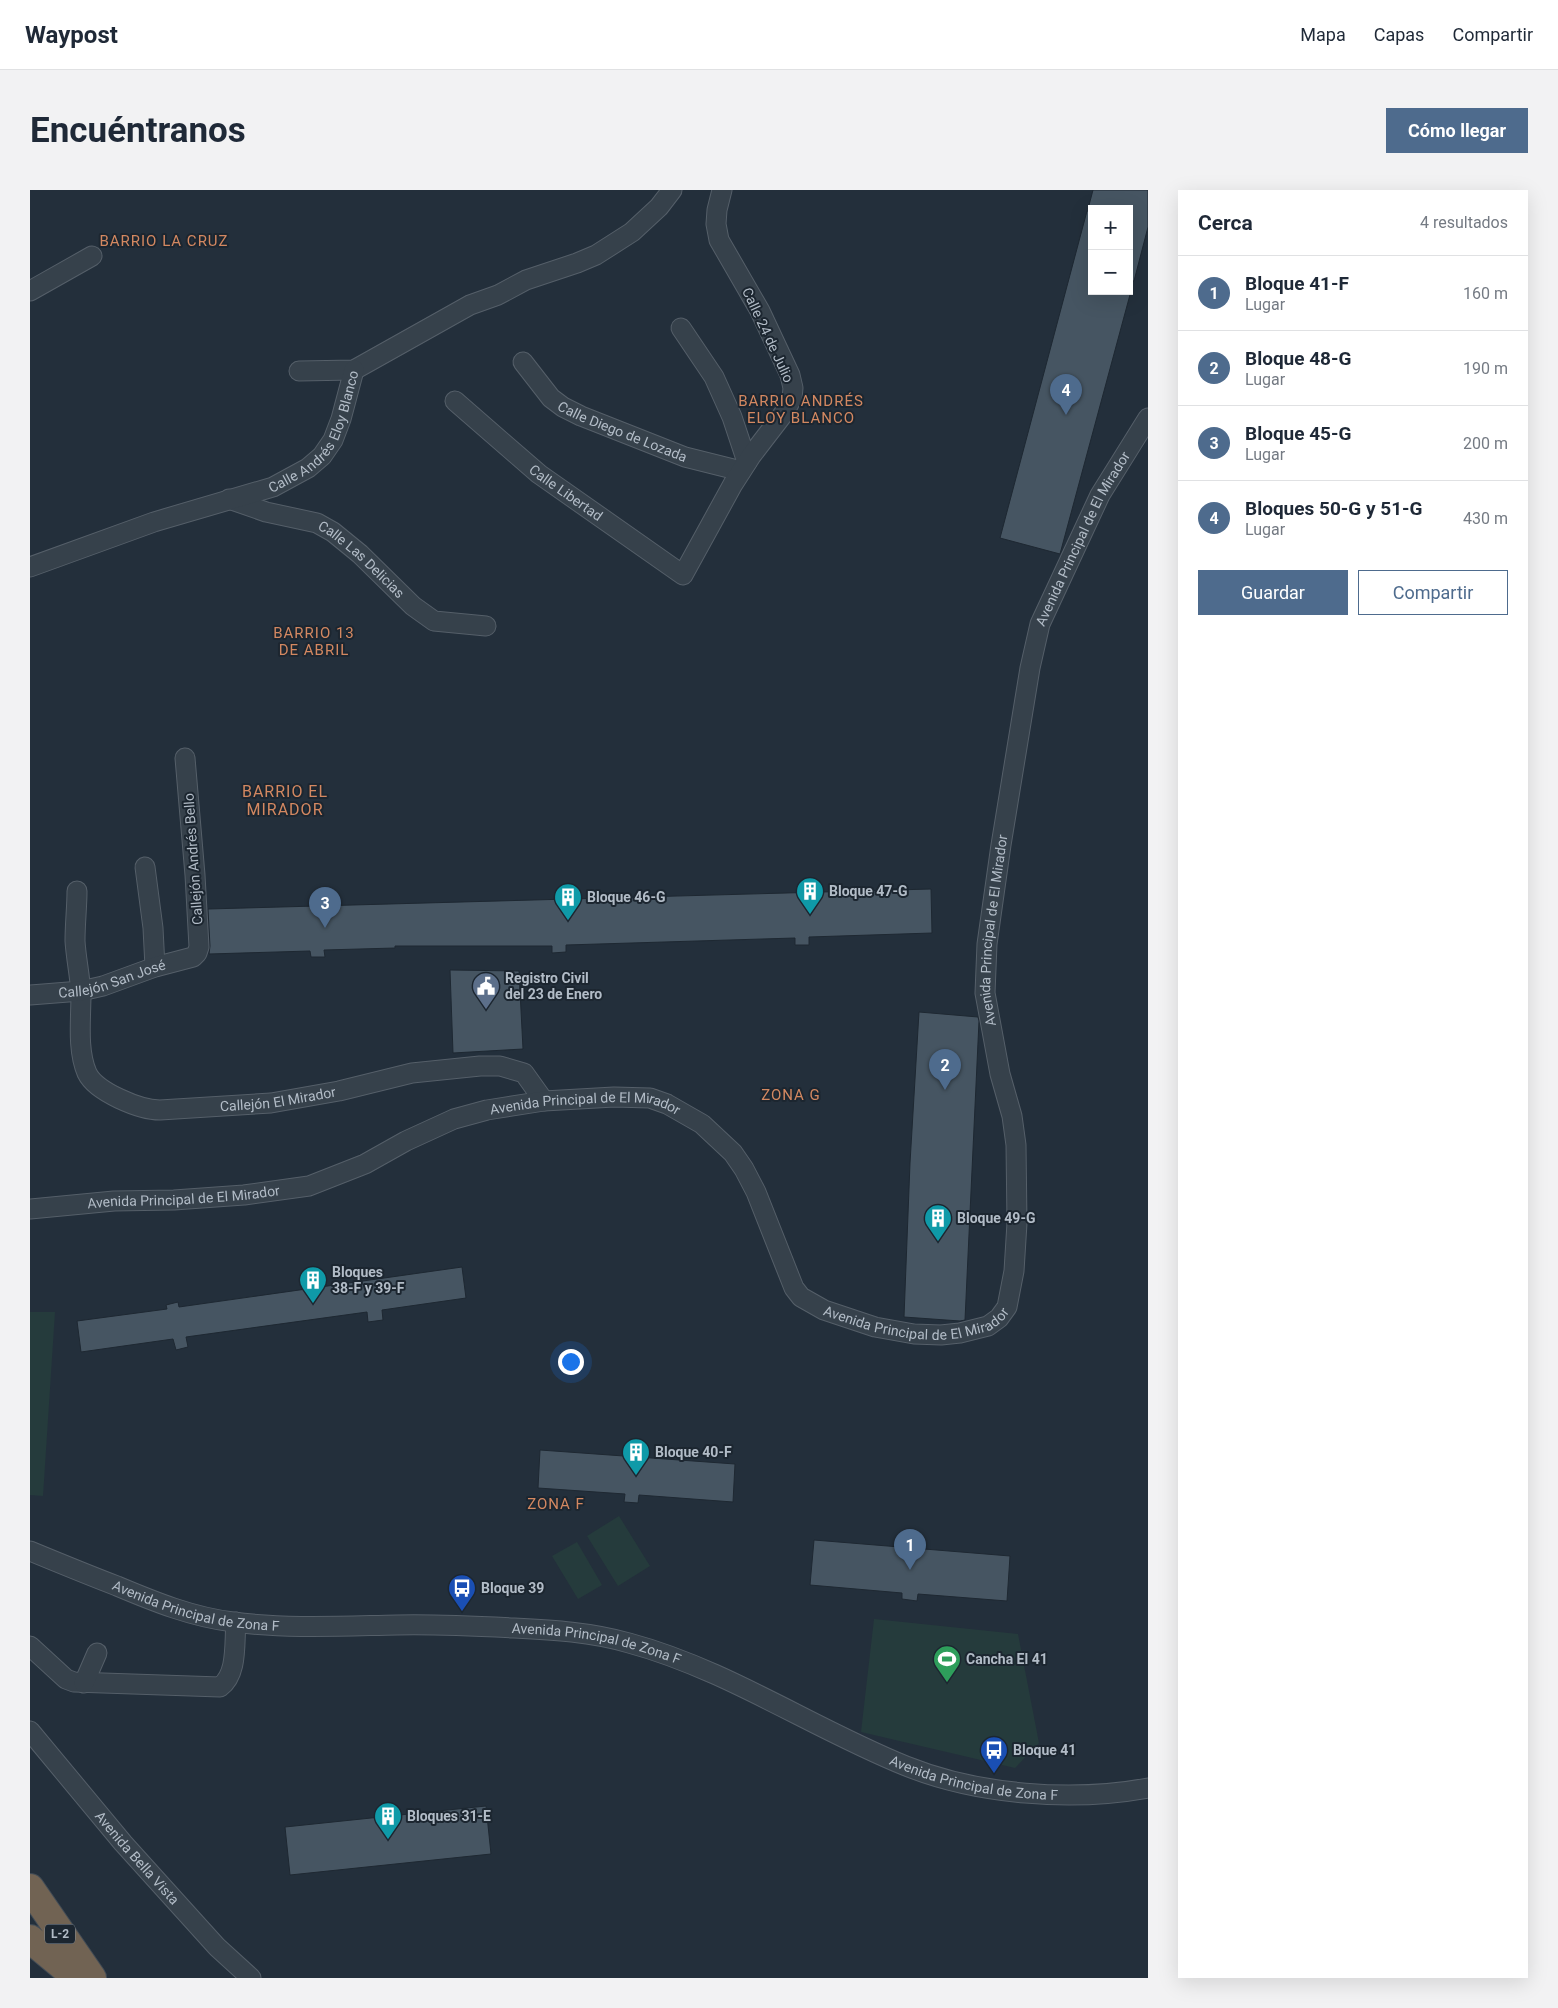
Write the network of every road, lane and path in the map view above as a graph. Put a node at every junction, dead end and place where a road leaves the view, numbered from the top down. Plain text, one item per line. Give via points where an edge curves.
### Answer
1 (672, 190) edge
2 (722, 190) edge
3 (92, 256) dead end
4 (30, 290) edge
5 (681, 328) dead end
6 (523, 362) dead end
7 (354, 370) junction
8 (299, 371) dead end
9 (455, 400) dead end
10 (1148, 418) edge
11 (744, 466) junction
12 (229, 499) junction
13 (30, 567) edge
14 (683, 575) joint
15 (486, 626) dead end
16 (185, 758) dead end
17 (145, 867) dead end
18 (77, 891) dead end
19 (193, 957) joint
20 (155, 968) junction
21 (81, 991) junction
22 (30, 995) edge
23 (544, 1101) junction
24 (30, 1209) edge
25 (30, 1551) edge
26 (236, 1622) junction
27 (30, 1646) edge
28 (98, 1654) dead end
29 (84, 1683) junction
30 (30, 1731) edge
31 (1148, 1788) edge
32 (30, 1888) edge
33 (30, 1938) edge
34 (77, 1978) edge
35 (92, 1978) edge
36 (251, 1978) edge

1 - 7 street, Calle Andrés Eloy Blanco via 659,208 616,244 470,305
2 - 11 street, Calle 24 de Julio via 716,224 719,240 760,311 793,388 784,413
3 - 4 street
5 - 11 street via 714,377 732,417
6 - 11 street, Calle Diego de Lozada via 551,398 581,416 684,457
7 - 8 street
7 - 12 street, Calle Andrés Eloy Blanco via 341,419 322,456 308,468 273,487
9 - 14 street, Calle Libertad via 539,474
10 - 23 street, Avenida Principal de El Mirador via 1100,495 1040,624 1001,845 985,968 985,993 1000,1074 1012,1116 1017,1223 1014,1271 1007,1307 999,1318 988,1326 941,1336 875,1327 824,1310 800,1297 794,1288 766,1213 744,1169 732,1152 702,1124 650,1098
11 - 14 street, Calle 24 de Julio
12 - 13 street, Calle Andrés Eloy Blanco
12 - 15 street, Calle Las Delicias via 266,512 317,523 333,532 413,606 434,621
16 - 19 street, Callejón Andrés Bello via 199,947
17 - 20 street
18 - 21 street, Callejón El Mirador via 75,940
19 - 20 street, Callejón San José
20 - 21 street, Callejón San José
21 - 22 street, Callejón San José
21 - 23 street, Callejón El Mirador via 81,1042 88,1073 98,1086 147,1110 271,1103 340,1091 412,1073 480,1066 517,1069 524,1073
23 - 24 street, Avenida Principal de El Mirador via 454,1119 365,1164 309,1186 244,1195
25 - 26 street, Avenida Principal de Zona F via 171,1608 205,1618
26 - 29 street via 232,1670 228,1682 220,1687
26 - 31 street, Avenida Principal de Zona F via 291,1626 441,1625 582,1632 632,1643 687,1663 864,1747 935,1776 965,1784 1026,1792 1102,1794
27 - 29 street via 66,1679
28 - 29 street
30 - 36 street, Avenida Bella Vista via 123,1843 217,1947
32 - 35 highway, L-2
33 - 34 highway, L-2

